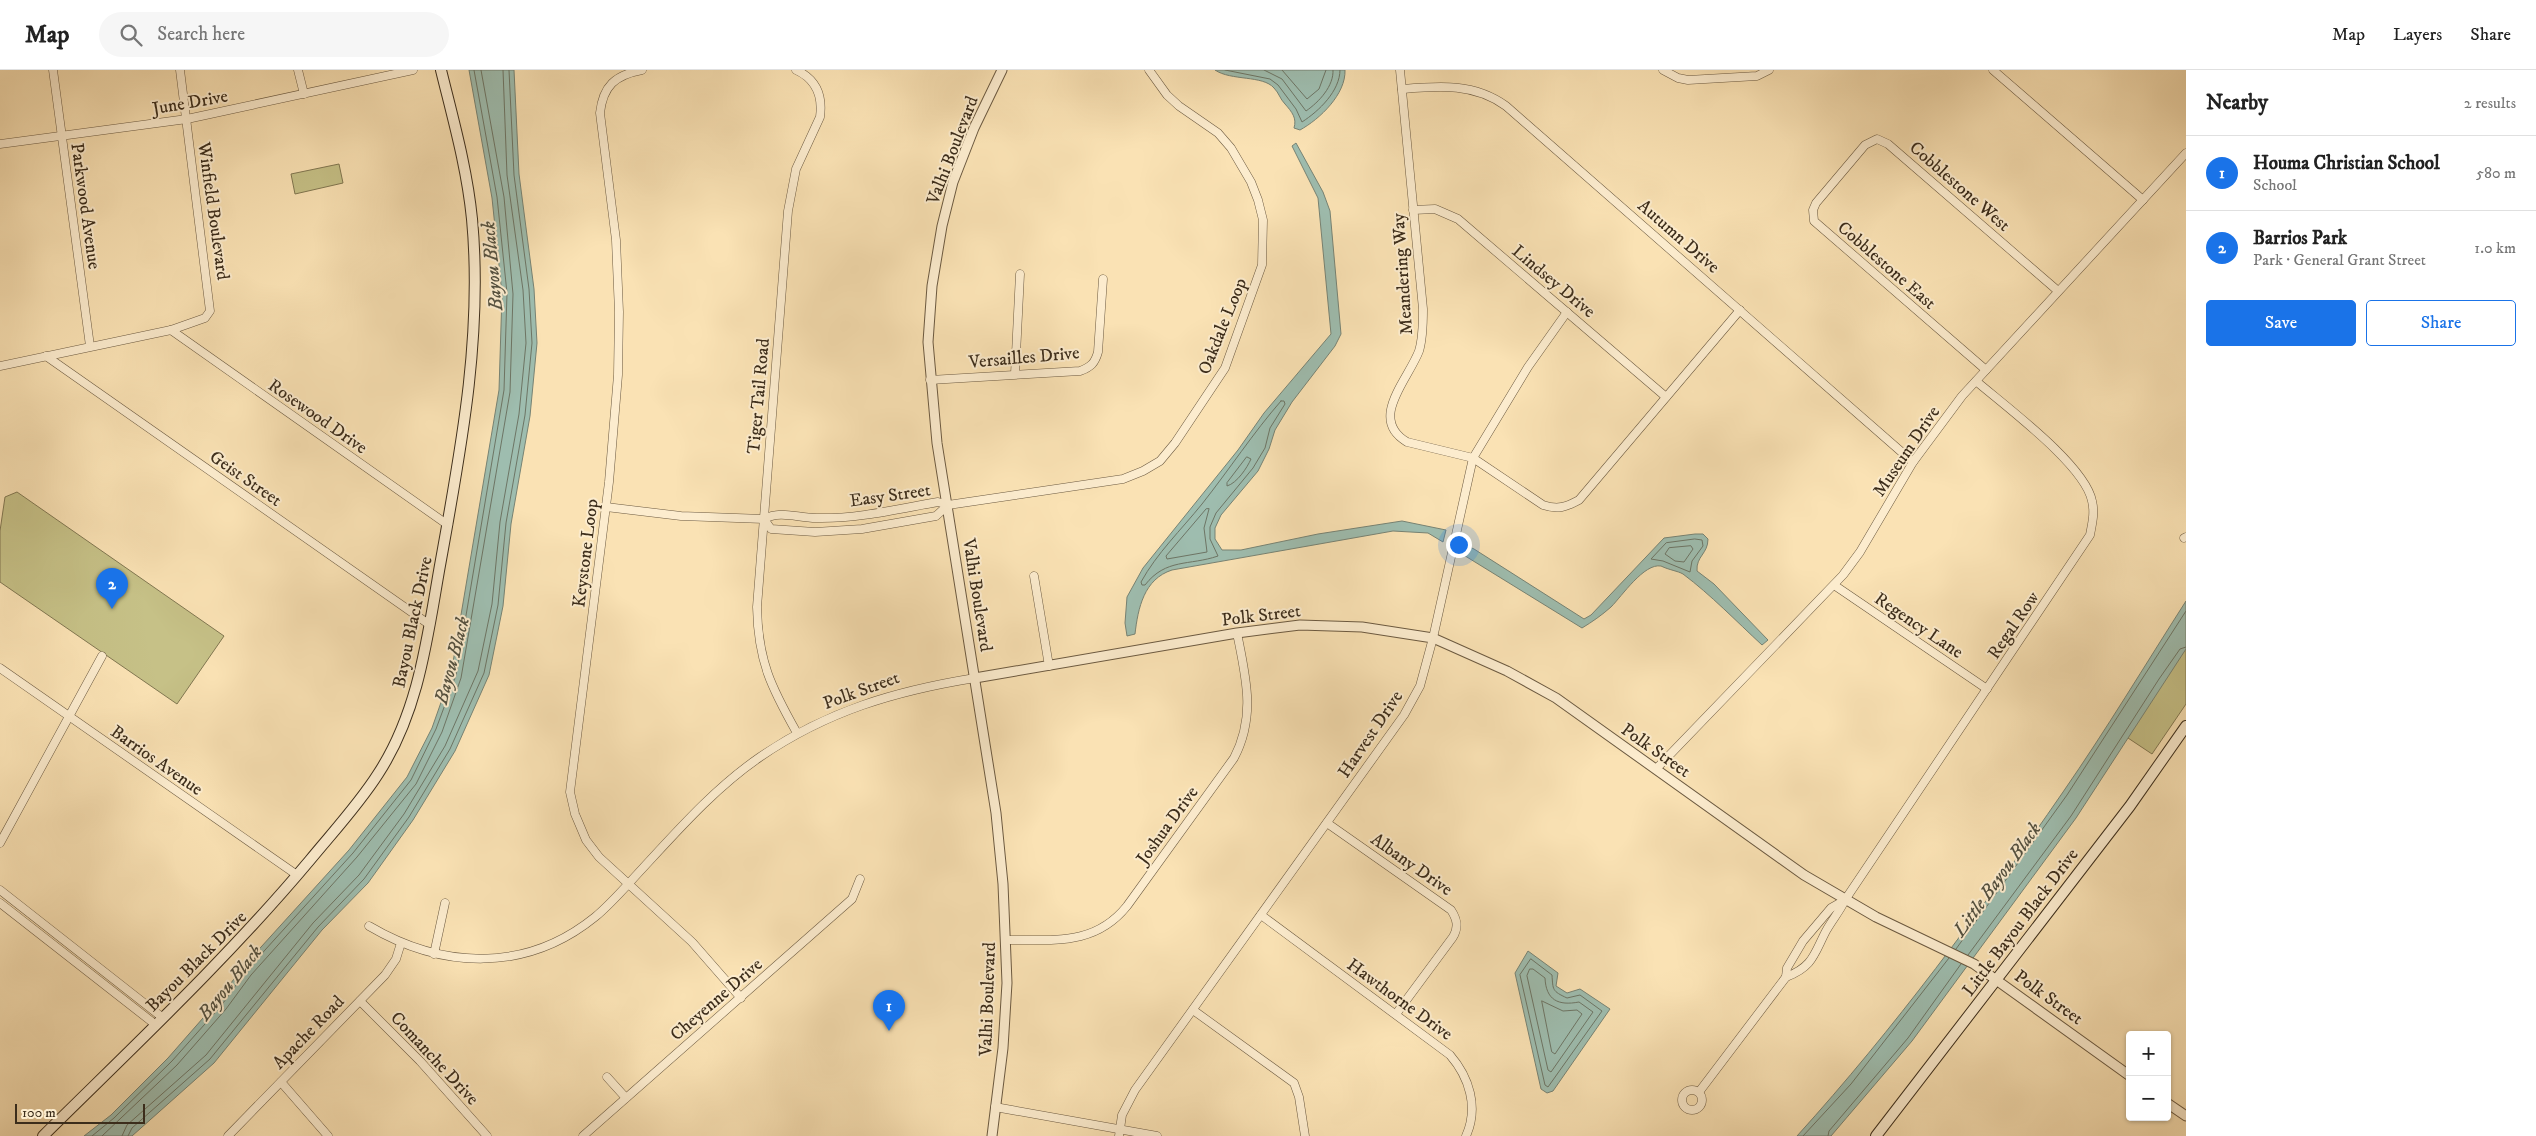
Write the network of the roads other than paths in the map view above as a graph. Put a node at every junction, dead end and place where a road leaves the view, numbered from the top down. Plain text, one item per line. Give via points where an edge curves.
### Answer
1 (53, 70) edge
2 (180, 70) edge
3 (298, 70) edge
4 (413, 70) edge
5 (441, 70) edge
6 (642, 70) edge
7 (796, 70) edge
8 (1002, 70) edge
9 (1149, 70) edge
10 (1400, 70) edge
11 (1664, 70) edge
12 (1769, 70) edge
13 (1993, 70) edge
14 (1402, 89) junction
15 (304, 94) junction
16 (187, 119) junction
17 (62, 136) junction
18 (0, 144) edge
19 (2186, 153) edge
20 (1842, 172) joint
21 (2143, 200) junction
22 (1413, 210) junction
23 (1020, 274) dead end
24 (1103, 279) dead end
25 (2058, 291) junction
26 (1740, 310) junction
27 (1567, 312) junction
28 (171, 330) junction
29 (90, 346) junction
30 (46, 356) junction
31 (0, 366) edge
32 (1986, 370) junction
33 (1015, 374) junction
34 (930, 380) junction
35 (1976, 381) junction
36 (1666, 397) junction
37 (1473, 458) junction
38 (1913, 462) junction
39 (948, 505) junction
40 (606, 507) junction
41 (852, 516) junction
42 (764, 519) junction
43 (448, 525) junction
44 (853, 530) junction
45 (1034, 576) dead end
46 (1834, 585) junction
47 (430, 625) junction
48 (1236, 633) junction
49 (1433, 638) junction
50 (102, 656) dead end
51 (1050, 666) junction
52 (0, 668) edge
53 (975, 678) junction
54 (1988, 689) junction
55 (69, 716) junction
56 (2186, 726) edge
57 (797, 734) junction
58 (1657, 768) junction
59 (1327, 823) junction
60 (0, 844) edge
61 (297, 875) junction
62 (860, 879) dead end
63 (628, 884) junction
64 (0, 890) edge
65 (1845, 900) junction
66 (445, 902) dead end
67 (0, 903) edge
68 (1261, 915) junction
69 (369, 926) dead end
70 (1005, 940) junction
71 (401, 943) junction
72 (1799, 947) junction
73 (434, 954) junction
74 (1813, 958) junction
75 (1786, 977) junction
76 (1996, 978) junction
77 (741, 998) junction
78 (360, 1001) junction
79 (1193, 1010) junction
80 (1396, 1014) junction
81 (159, 1021) junction
82 (2126, 1073) edge
83 (606, 1077) dead end
84 (280, 1082) junction
85 (1699, 1092) dead end
86 (626, 1098) junction
87 (2171, 1106) edge
88 (996, 1107) junction
89 (2186, 1116) edge
90 (1119, 1133) edge
91 (43, 1136) edge
92 (228, 1136) edge
93 (328, 1136) edge
94 (488, 1136) edge
95 (583, 1136) edge
96 (992, 1136) edge
97 (1158, 1136) edge
98 (1305, 1136) edge
99 (1466, 1136) edge
100 (1876, 1136) edge

1 - 17 street, Parkwood Avenue
2 - 16 street, Winfield Boulevard
3 - 15 street
4 - 15 street, June Drive
5 - 43 main road, Bayou Black Drive via 468,188 475,309 469,396
6 - 40 street, Keystone Loop via 615,79 603,96 600,113 616,240 619,312 615,419
7 - 42 street, Tiger Tail Road via 812,80 820,96 821,110 796,169 789,202
8 - 34 street, Valhi Boulevard via 953,182 942,226 929,324
9 - 39 street, Oakdale Loop via 1178,106 1218,133 1231,148 1251,182 1262,213 1262,265 1225,368 1175,443 1160,461 1143,470 1123,479
10 - 14 street, Meandering Way
11 - 12 street via 1688,80 1758,76
13 - 21 street
14 - 22 street, Meandering Way
14 - 26 street, Autumn Drive via 1451,86 1496,98
15 - 16 street, June Drive
16 - 17 street, June Drive
16 - 28 street, Winfield Boulevard via 210,311 205,318
17 - 18 street, June Drive
17 - 29 street, Parkwood Avenue
19 - 21 street, Museum Drive
20 - 25 street, Cobblestone West via 1871,140 1882,140
20 - 32 street, Cobblestone East via 1814,206 1814,221
21 - 25 street, Museum Drive
22 - 27 street, Lindsey Drive via 1435,209 1458,219
22 - 37 street, Meandering Way via 1423,309 1422,343 1414,364 1392,401 1390,424 1407,442
23 - 33 street
24 - 33 street, Versailles Drive via 1096,361 1080,371
25 - 32 street, Museum Drive
26 - 36 street, Meandering Way
26 - 38 street, Autumn Drive
27 - 36 street, Lindsey Drive
27 - 37 street, Harvest Drive via 1528,367
28 - 29 street, Winfield Boulevard
28 - 43 street, Rosewood Drive
29 - 30 street, Winfield Boulevard
30 - 31 street, Winfield Boulevard
30 - 47 street, Geist Street
32 - 35 street, Museum Drive
33 - 34 street, Versailles Drive
34 - 39 street, Valhi Boulevard
35 - 38 street, Museum Drive
35 - 54 street, Regal Row via 2060,454 2083,480 2092,501 2093,519 2084,547
36 - 37 street, Meandering Way via 1579,500 1567,507 1555,509 1543,505
37 - 49 street, Harvest Drive
38 - 46 street, Museum Drive via 1860,552
39 - 41 street, Easy Street via 938,502
39 - 44 street, Easy Street via 936,516
39 - 53 street, Valhi Boulevard
40 - 42 street, Easy Street via 681,516
40 - 63 street, Keystone Loop via 570,792 586,840
41 - 42 street, Easy Street via 815,518 775,513
41 - 44 street
42 - 44 street, Easy Street via 771,529 779,530
42 - 57 street, Tiger Tail Road via 758,635 771,684
43 - 47 main road, Bayou Black Drive
45 - 51 street
46 - 54 street, Regency Lane
46 - 58 street, Museum Drive
47 - 61 main road, Bayou Black Drive via 418,682 405,720 380,771
48 - 49 street, Polk Street via 1300,625 1333,625
48 - 51 street, Polk Street
48 - 70 street, Joshua Drive via 1248,700 1243,741 1127,906 1106,927 1088,935 1071,939
49 - 58 street, Polk Street via 1507,670 1544,691
49 - 59 street, Harvest Drive via 1420,686 1410,705
50 - 55 street
51 - 53 street, Polk Street
52 - 55 street, Barrios Avenue
53 - 57 street, Polk Street via 920,687 871,700
53 - 70 street, Valhi Boulevard via 996,813
54 - 65 street, Regal Row
55 - 60 street
55 - 61 street, Barrios Avenue
56 - 76 main road, Little Bayou Black Drive via 2130,806
57 - 63 street, Polk Street via 724,784
58 - 65 street, Polk Street via 1694,799
59 - 68 street, Harvest Drive
59 - 80 street, Albany Drive via 1451,910 1455,916 1457,928 1453,936
61 - 81 main road, Bayou Black Drive via 233,948
62 - 77 street, Cheyenne Drive via 852,899
63 - 73 street, Polk Street via 593,918 544,948 484,960
63 - 77 street, Keystone Loop via 692,942
64 - 81 street
65 - 72 street via 1831,908
65 - 74 street
65 - 76 street, Polk Street
66 - 73 street
67 - 81 street
68 - 79 street, Harvest Drive
68 - 80 street, Hawthorne Drive
69 - 71 street, Polk Street
70 - 88 street, Valhi Boulevard via 1006,993
71 - 73 street, Polk Street
71 - 78 street, Apache Road via 391,968
72 - 74 street
72 - 75 street via 1787,968
74 - 75 street via 1807,967
75 - 85 street
76 - 82 street, Polk Street
76 - 100 main road, Little Bayou Black Drive
77 - 86 street, Cheyenne Drive
78 - 84 street, Apache Road
78 - 94 street, Comanche Drive
79 - 90 street, Harvest Drive via 1130,1098 1122,1115
79 - 98 street via 1294,1083
80 - 99 street, Hawthorne Drive via 1443,1048 1462,1071 1472,1105
81 - 91 main road, Bayou Black Drive
83 - 86 street
84 - 92 street, Apache Road
84 - 93 street
86 - 95 street, Cheyenne Drive
87 - 89 street
88 - 90 street
88 - 96 street, Valhi Boulevard
90 - 97 street

